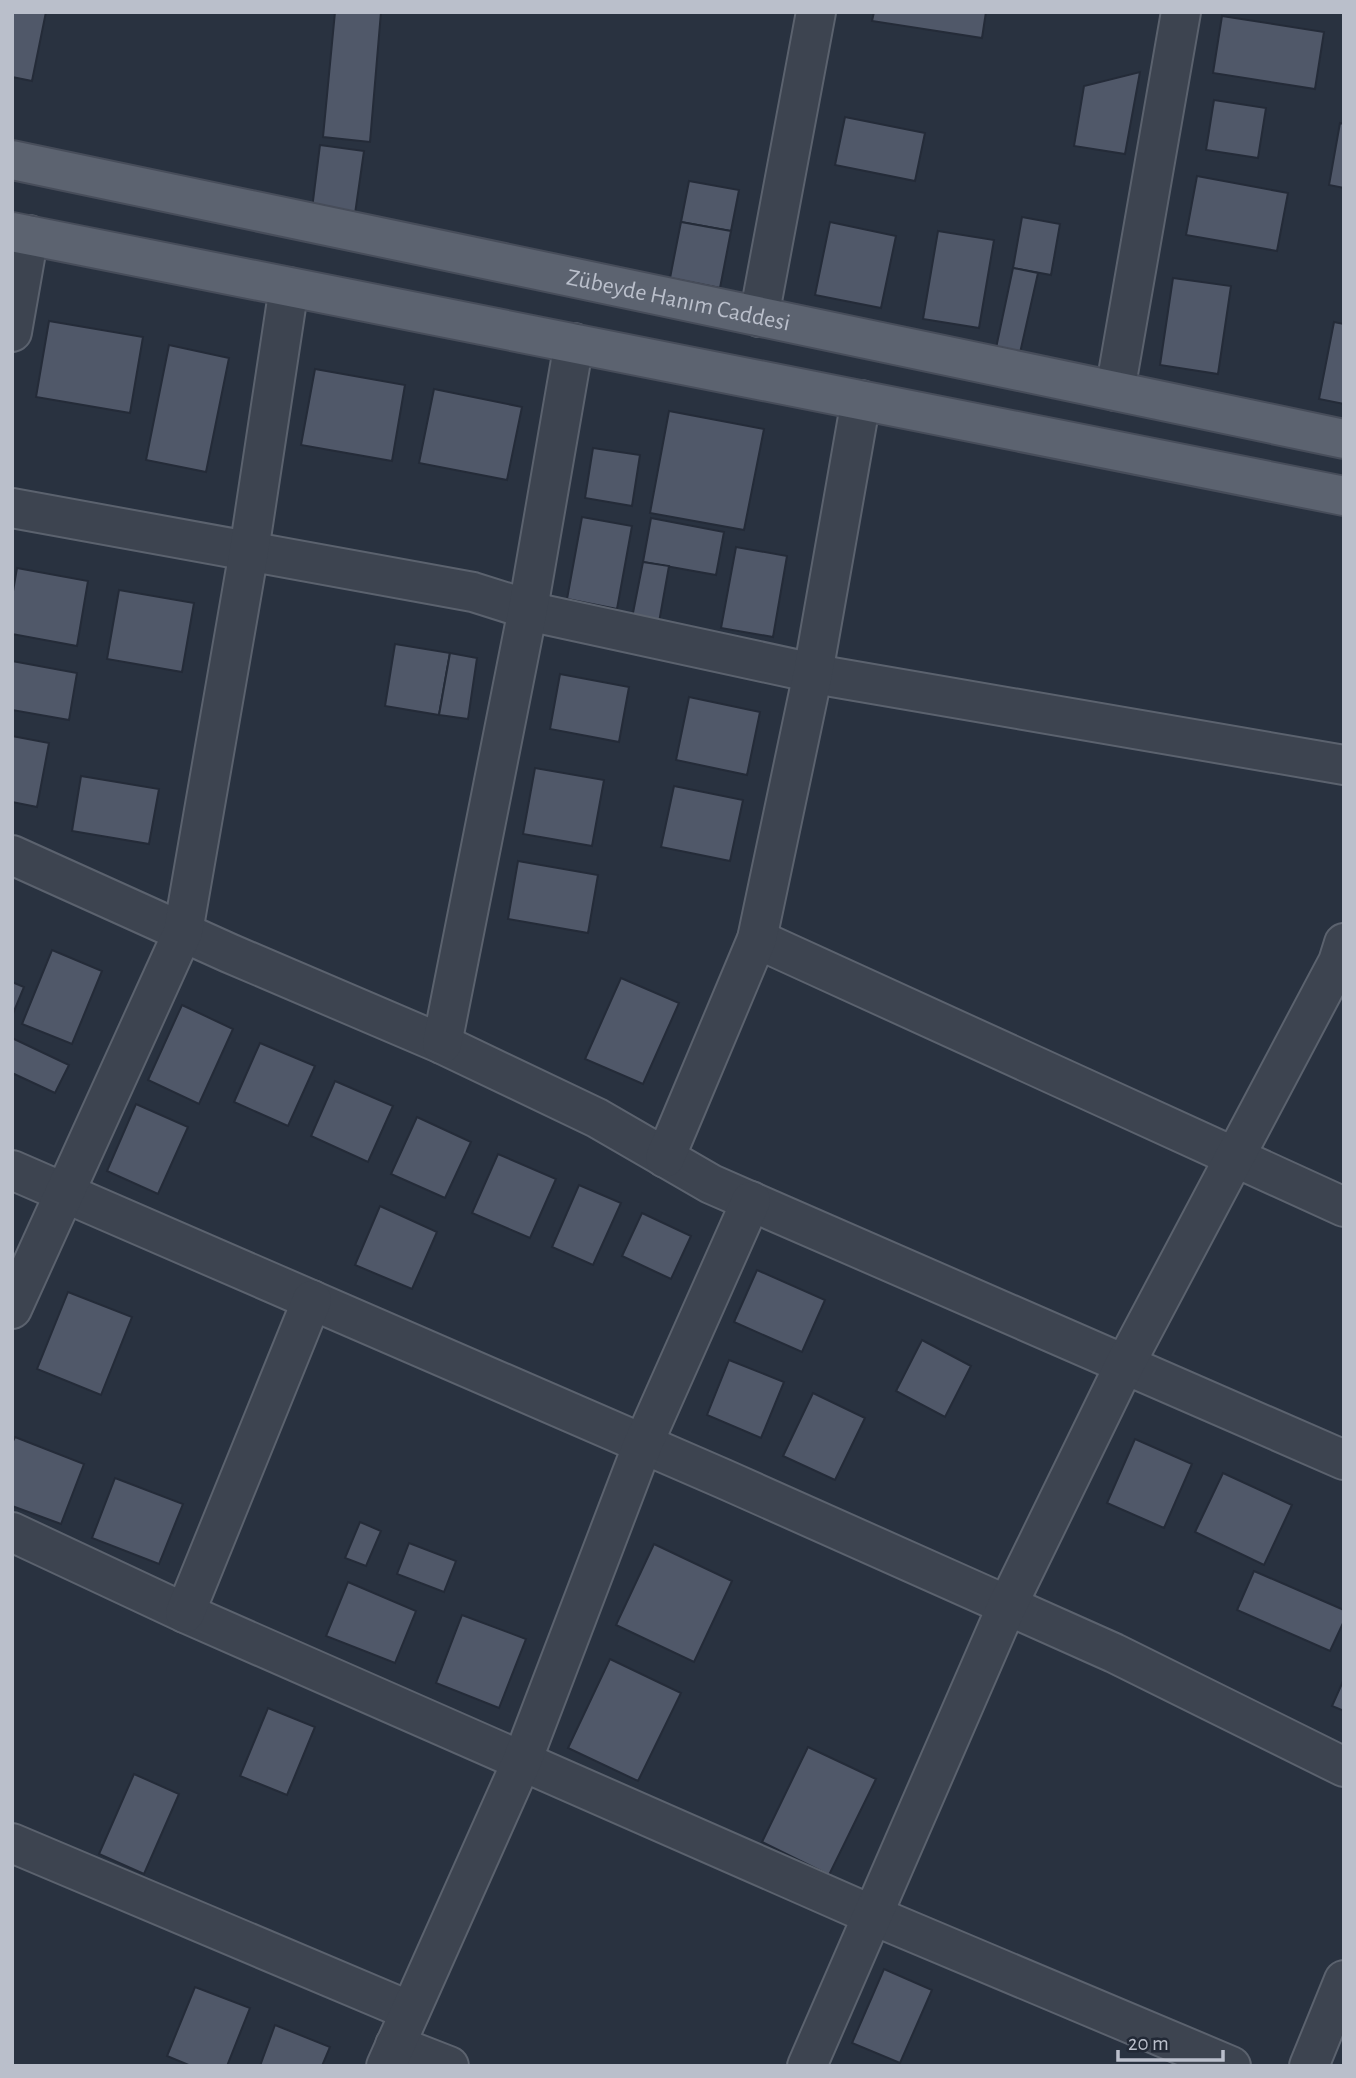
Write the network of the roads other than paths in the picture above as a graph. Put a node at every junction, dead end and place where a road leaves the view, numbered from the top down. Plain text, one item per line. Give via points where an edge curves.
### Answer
1 (816, 12) edge
2 (1181, 12) edge
3 (12, 160) edge
4 (21, 233) edge
5 (289, 287) junction
6 (759, 317) junction
7 (12, 332) edge
8 (574, 343) junction
9 (1115, 391) junction
10 (861, 400) junction
11 (1344, 439) edge
12 (1344, 496) edge
13 (12, 508) edge
14 (249, 551) junction
15 (528, 609) junction
16 (813, 673) junction
17 (1344, 765) edge
18 (12, 855) edge
19 (183, 932) junction
20 (757, 939) junction
21 (1344, 943) edge
22 (442, 1044) junction
23 (1235, 1157) junction
24 (666, 1158) junction
25 (12, 1170) edge
26 (65, 1193) junction
27 (751, 1201) junction
28 (1344, 1207) edge
29 (312, 1300) junction
30 (12, 1309) edge
31 (1125, 1364) junction
32 (643, 1444) junction
33 (1344, 1460) edge
34 (12, 1532) edge
35 (1007, 1606) junction
36 (185, 1613) junction
37 (522, 1761) junction
38 (1344, 1767) edge
39 (12, 1843) edge
40 (872, 1915) junction
41 (1344, 1980) edge
42 (397, 2041) edge
43 (449, 2066) edge
44 (807, 2066) edge
45 (1231, 2066) edge
46 (1309, 2066) edge

1 - 6 street
2 - 9 street
3 - 6 main road, Zübeyde Hanım Caddesi
4 - 5 main road
4 - 7 street
5 - 8 main road
5 - 14 street
6 - 9 main road, Zübeyde Hanım Caddesi
8 - 10 main road
8 - 15 street
9 - 11 main road, Zübeyde Hanım Caddesi
10 - 12 main road
10 - 16 street
13 - 14 street
14 - 15 street via 473,592
14 - 19 street
15 - 16 street
15 - 22 street
16 - 17 street
16 - 20 street
18 - 19 street
19 - 22 street
19 - 26 street
20 - 23 street
20 - 24 street
21 - 23 street
22 - 24 street via 597,1118
23 - 28 street
23 - 31 street
24 - 27 street
25 - 26 street
26 - 29 street
26 - 30 street
27 - 31 street
27 - 32 street
29 - 32 street
29 - 36 street
31 - 33 street
31 - 35 street
32 - 35 street
32 - 37 street
34 - 36 street
35 - 38 street via 1114,1653
35 - 40 street
36 - 37 street
37 - 40 street
37 - 42 street
39 - 42 street
40 - 44 street
40 - 45 street
41 - 46 street
42 - 43 street

